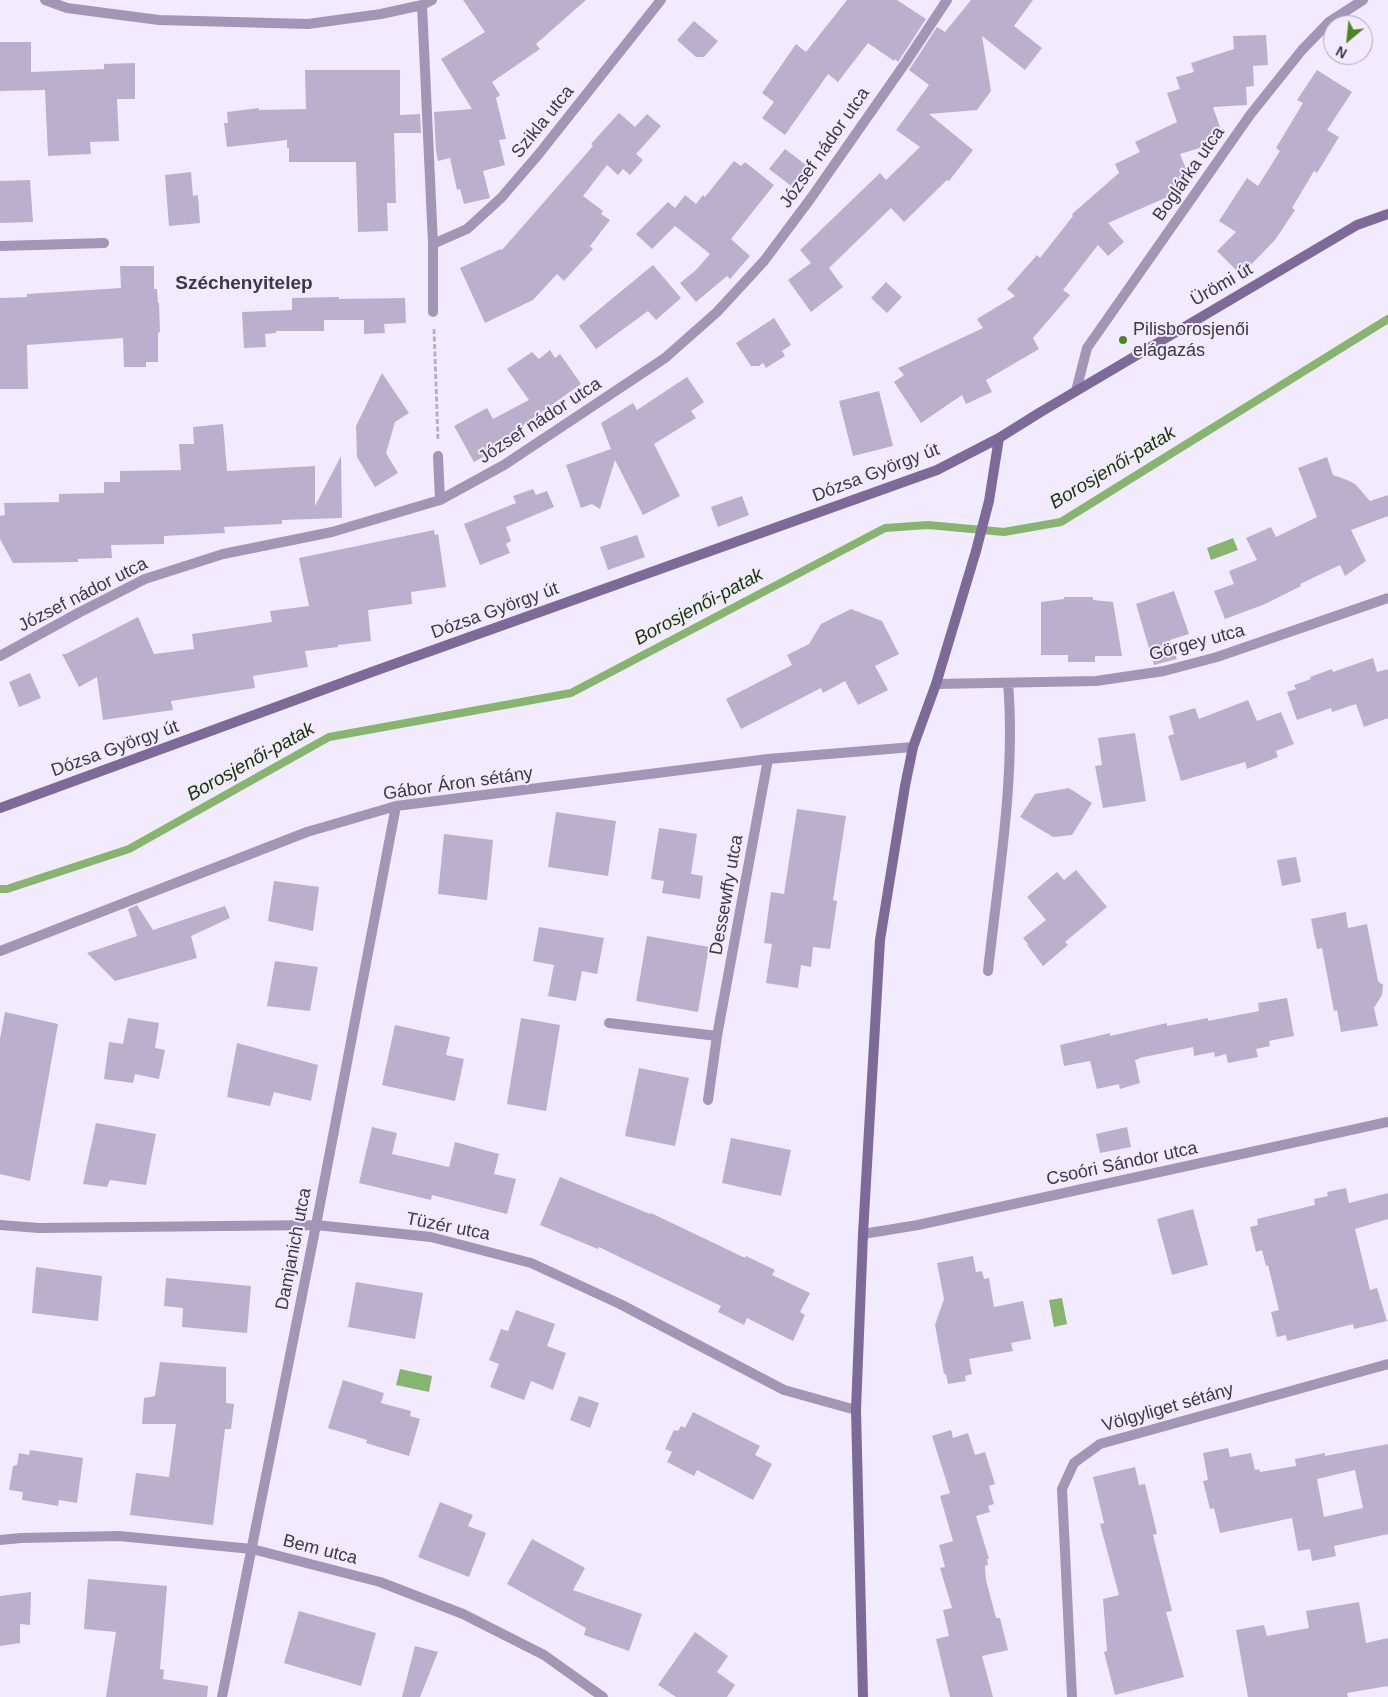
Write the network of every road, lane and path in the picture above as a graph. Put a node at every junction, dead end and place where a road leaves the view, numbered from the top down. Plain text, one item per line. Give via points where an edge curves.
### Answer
1 (45, 0) edge
2 (432, 0) edge
3 (662, 0) edge
4 (947, 0) edge
5 (1363, 0) edge
6 (422, 5) junction
7 (1388, 214) edge
8 (104, 243) dead end
9 (433, 244) junction
10 (0, 246) edge
11 (433, 312) joint
12 (1076, 391) junction
13 (999, 438) junction
14 (438, 456) joint
15 (440, 500) junction
16 (1388, 598) edge
17 (0, 656) edge
18 (1008, 683) junction
19 (936, 684) junction
20 (913, 747) junction
21 (768, 759) junction
22 (396, 806) junction
23 (0, 808) edge
24 (0, 951) edge
25 (988, 971) dead end
26 (609, 1023) dead end
27 (717, 1036) junction
28 (708, 1100) dead end
29 (1388, 1122) edge
30 (316, 1224) junction
31 (0, 1225) edge
32 (863, 1234) junction
33 (1388, 1364) edge
34 (856, 1410) junction
35 (0, 1540) edge
36 (252, 1549) junction
37 (222, 1697) edge
38 (603, 1697) edge
39 (863, 1697) edge
40 (1072, 1697) edge

1 - 6 street via 67,8 159,20 308,24
2 - 6 street
3 - 9 street, Szikla utca via 501,198 467,229
4 - 15 street, József nádor utca via 805,206 764,261 717,312 665,358 504,464
5 - 12 street, Boglárka utca via 1329,22 1250,115 1087,348
6 - 9 street
7 - 12 main road, Ürömi út via 1358,225
8 - 10 street
9 - 11 street
11 - 14 path
12 - 13 main road, Ürömi út
13 - 19 main road via 989,500 976,551
13 - 23 main road, Dózsa György út via 937,470
14 - 15 street
15 - 17 street, József nádor utca via 332,532 223,554 145,579
16 - 18 street, Görgey utca via 1217,657 1164,671 1096,681
18 - 19 street, Görgey utca
18 - 25 street via 1011,718 1007,799
19 - 20 main road
20 - 21 street, Gábor Áron sétány
20 - 32 main road via 880,940
21 - 22 street, Gábor Áron sétány
21 - 27 street, Dessewffy utca
22 - 24 street, Gábor Áron sétány via 307,832
22 - 30 street, Damjanich utca
26 - 27 street
27 - 28 street, Dessewffy utca
29 - 32 street, Csoóri Sándor utca via 918,1225
30 - 31 street, Tüzér utca via 39,1228
30 - 34 street, Tüzér utca via 431,1237 531,1263 620,1304 784,1390
30 - 36 street, Damjanich utca
32 - 34 main road
33 - 40 street, Völgyliget sétány via 1100,1444 1074,1463 1062,1489
34 - 39 main road
35 - 36 street, Bem utca via 119,1536
36 - 37 street, Damjanich utca
36 - 38 street, Bem utca via 380,1582 463,1614 544,1655

